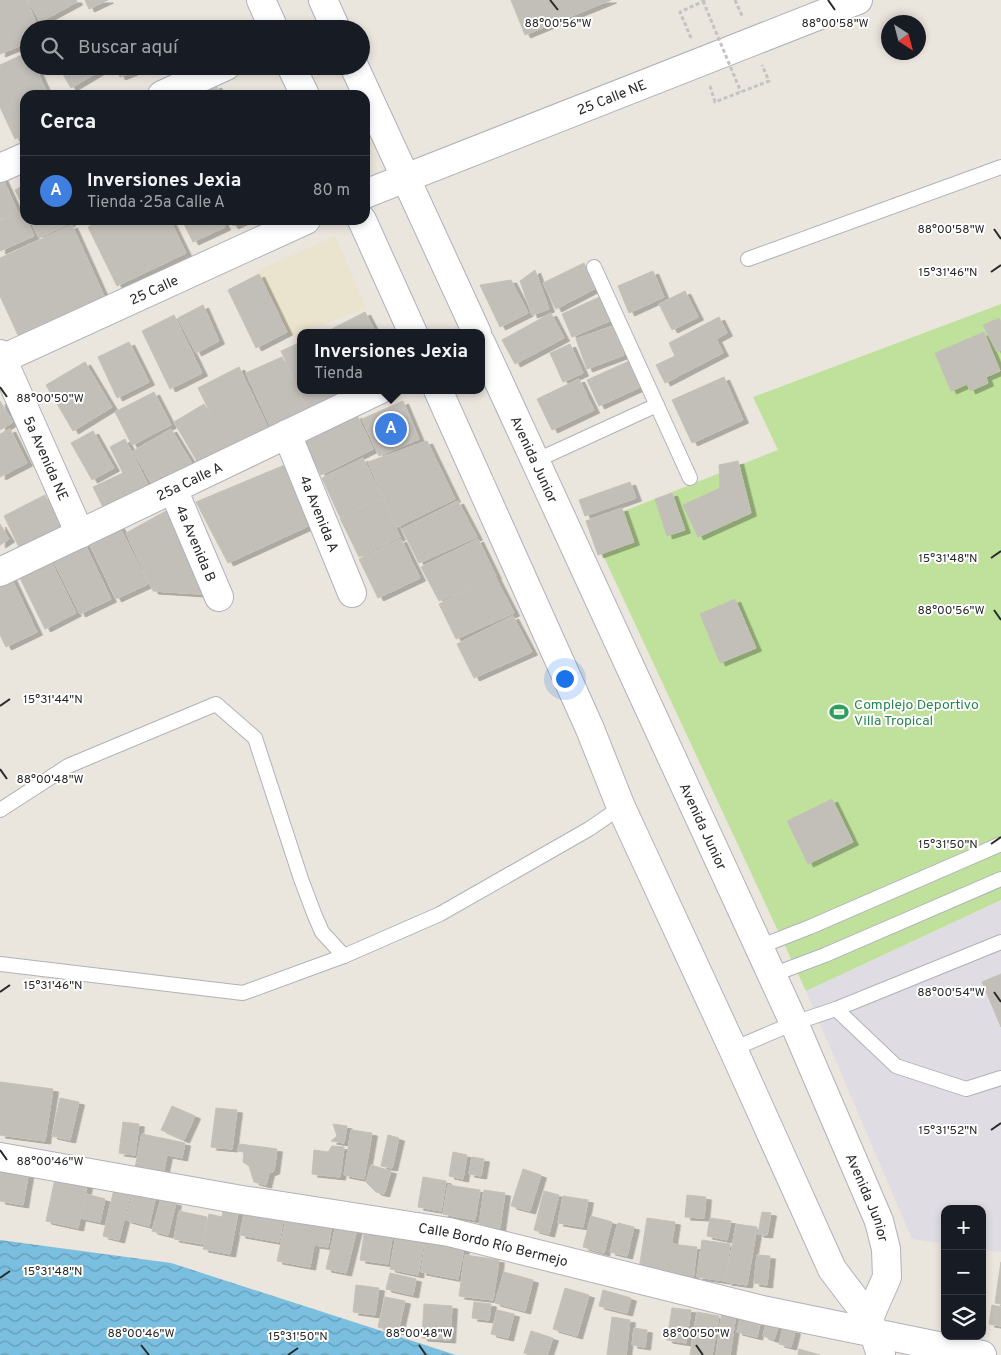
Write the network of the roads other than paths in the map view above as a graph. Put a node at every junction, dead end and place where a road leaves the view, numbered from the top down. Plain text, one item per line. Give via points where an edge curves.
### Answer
1 (261, 0) edge
2 (323, 0) edge
3 (858, 0) edge
4 (270, 20) edge
5 (332, 20) edge
6 (206, 75) edge
7 (295, 75) edge
8 (358, 75) edge
9 (173, 90) edge
10 (303, 90) edge
11 (365, 90) edge
12 (370, 100) edge
13 (20, 159) edge
14 (1001, 167) edge
15 (0, 168) edge
16 (406, 178) junction
17 (370, 192) edge
18 (295, 225) edge
19 (364, 225) edge
20 (748, 259) dead end
21 (594, 267) dead end
22 (411, 329) edge
23 (474, 329) edge
24 (485, 351) edge
25 (1, 358) edge
26 (371, 394) edge
27 (440, 394) edge
28 (657, 405) junction
29 (287, 434) junction
30 (536, 461) junction
31 (690, 478) dead end
32 (172, 489) junction
33 (80, 534) junction
34 (0, 572) edge
35 (352, 593) dead end
36 (219, 597) dead end
37 (621, 807) junction
38 (0, 810) edge
39 (1001, 844) edge
40 (1001, 879) edge
41 (1001, 942) edge
42 (759, 947) junction
43 (344, 956) junction
44 (0, 964) edge
45 (772, 975) junction
46 (836, 1009) junction
47 (794, 1023) junction
48 (733, 1049) junction
49 (1001, 1078) edge
50 (0, 1157) edge
51 (875, 1335) edge
52 (982, 1355) edge

1 - 4 main road
2 - 5 main road
3 - 16 main road, 25 Calle NE
6 - 9 main road
7 - 10 main road
8 - 11 main road
12 - 16 main road
13 - 15 main road
14 - 20 lane
16 - 17 main road, 25 Calle NE
16 - 23 main road
18 - 25 main road, 25 Calle
19 - 22 main road
21 - 28 lane
24 - 30 main road, Avenida Junior
25 - 33 main road, 5a Avenida NE
26 - 29 main road, 25a Calle A
27 - 37 main road via 590,729
28 - 30 lane
28 - 31 lane
29 - 32 main road, 25a Calle A
29 - 35 main road, 4a Avenida A
30 - 42 main road, Avenida Junior
32 - 33 main road, 25a Calle A
32 - 36 main road, 4a Avenida B
33 - 34 main road, 25a Calle A
37 - 43 lane via 589,829 440,914
37 - 48 main road
38 - 43 lane via 68,766 216,704 255,738 315,916 322,932
39 - 42 lane
40 - 45 lane
41 - 46 lane
42 - 45 main road, Avenida Junior
43 - 44 lane via 243,993
45 - 47 main road, Avenida Junior
46 - 47 lane
46 - 49 lane via 896,1066 966,1090
47 - 48 lane
47 - 51 main road, Avenida Junior via 879,1221 886,1248 887,1277
48 - 51 main road via 832,1269
50 - 51 main road, Calle Bordo Río Bermejo via 463,1235 613,1274
51 - 52 main road, Calle Bordo Río Bermejo

